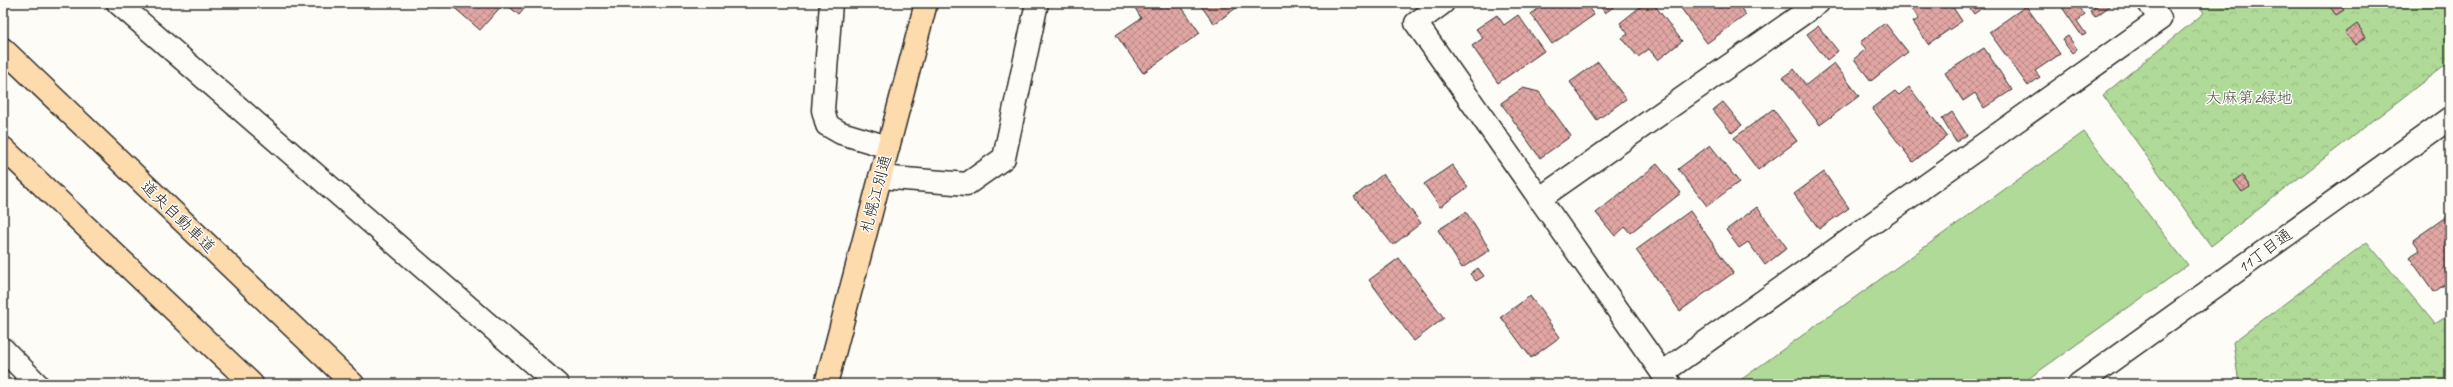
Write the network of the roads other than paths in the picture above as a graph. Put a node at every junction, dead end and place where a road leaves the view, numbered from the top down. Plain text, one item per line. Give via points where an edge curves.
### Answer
1 (118, 3) edge
2 (831, 3) edge
3 (926, 3) edge
4 (1037, 3) edge
5 (1443, 3) edge
6 (1818, 3) edge
7 (2149, 3) edge
8 (3, 49) edge
9 (2450, 118) edge
10 (888, 147) junction
11 (3, 148) edge
12 (880, 177) junction
13 (1540, 199) junction
14 (3, 349) edge
15 (1666, 379) edge
16 (37, 384) edge
17 (252, 384) edge
18 (353, 384) edge
19 (557, 384) edge
20 (826, 384) edge
21 (2079, 384) edge

1 - 19 street
2 - 10 street via 823,110 827,125 841,133
3 - 10 highway, 札幌江別通
4 - 12 street via 1004,158 967,184
5 - 13 street via 1416,23
6 - 13 street
7 - 15 street via 2160,19
8 - 18 highway, 道央自動車道
9 - 21 street, 11丁目通
10 - 12 highway, 札幌江別通
11 - 17 highway
12 - 20 highway, 札幌江別通
13 - 15 street
14 - 16 street

